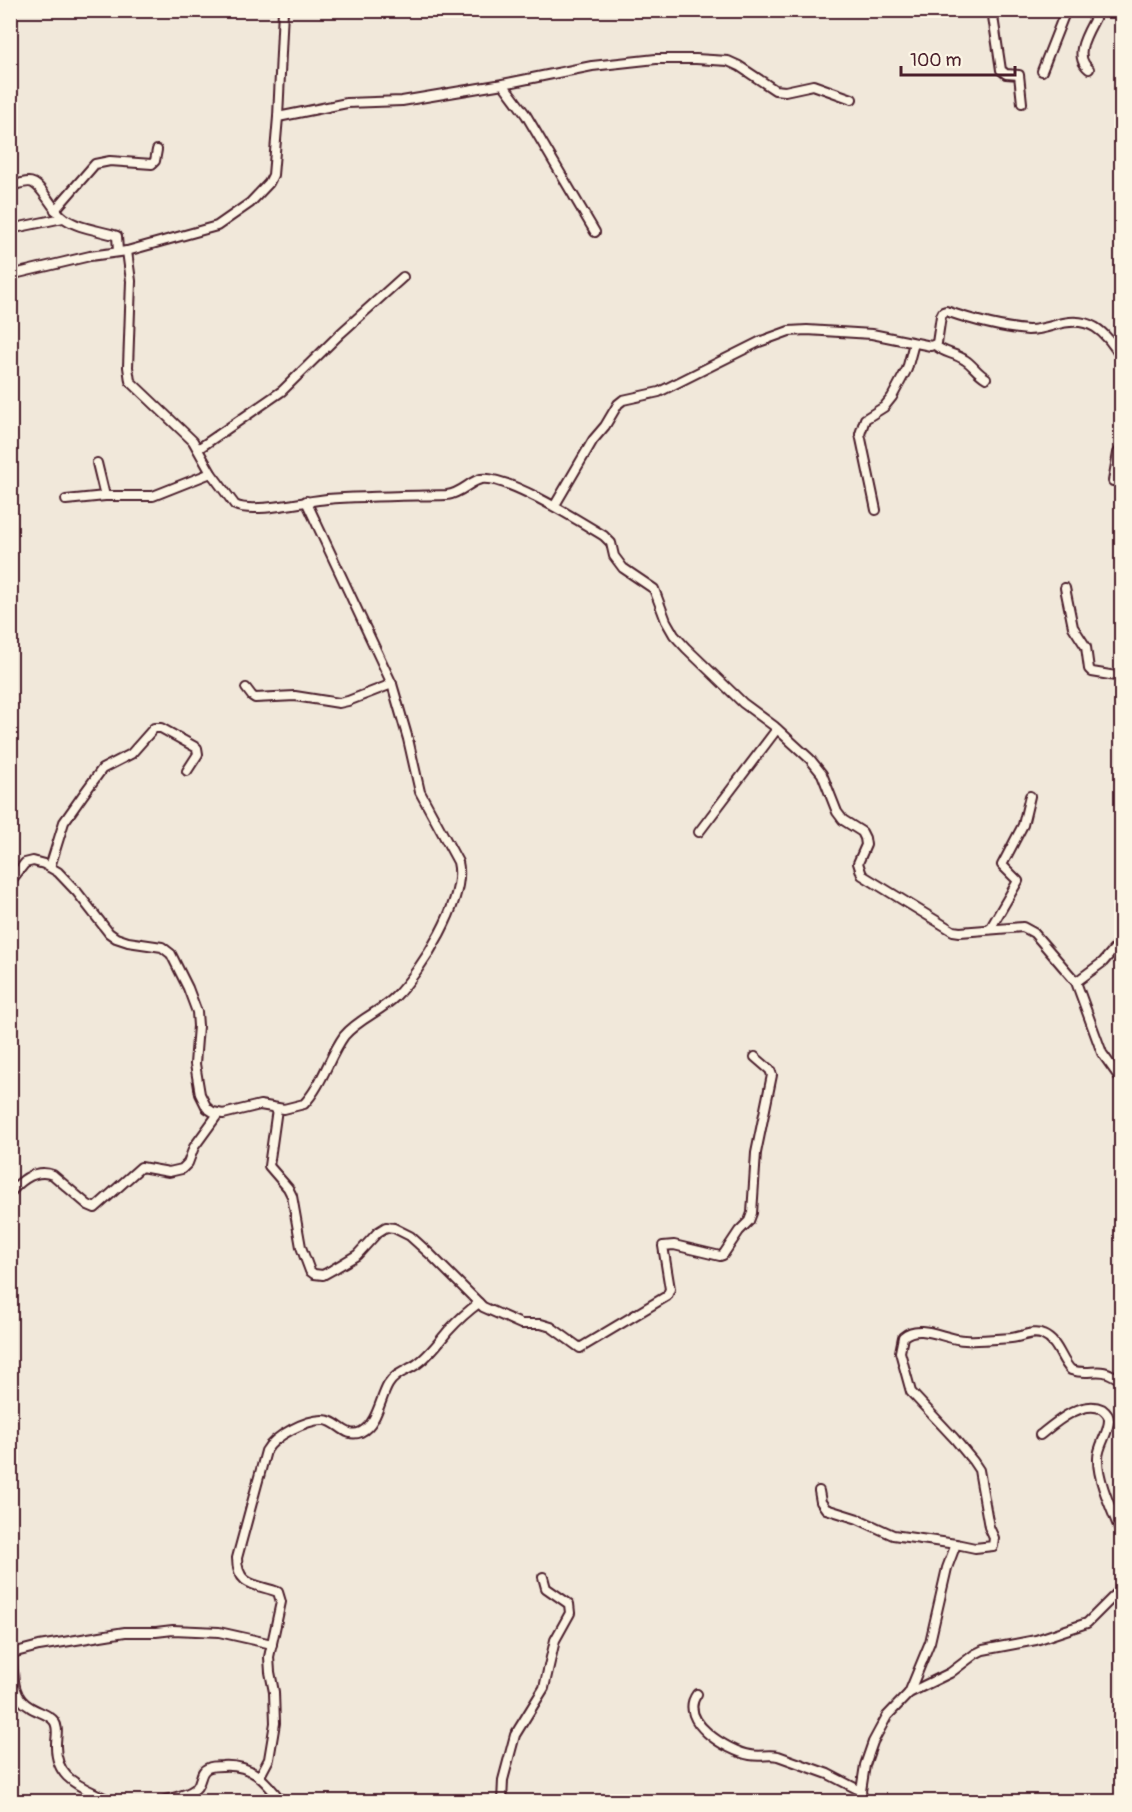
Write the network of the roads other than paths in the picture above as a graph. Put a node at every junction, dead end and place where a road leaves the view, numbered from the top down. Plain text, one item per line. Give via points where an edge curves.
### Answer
1 (283, 10) edge
2 (992, 10) edge
3 (1066, 10) edge
4 (1098, 11) edge
5 (1089, 69) dead end
6 (1042, 71) dead end
7 (503, 84) junction
8 (852, 99) dead end
9 (1022, 103) dead end
10 (278, 117) junction
11 (157, 150) dead end
12 (10, 186) edge
13 (54, 210) junction
14 (63, 218) junction
15 (10, 230) edge
16 (595, 232) dead end
17 (118, 251) junction
18 (128, 251) junction
19 (10, 275) edge
20 (403, 277) dead end
21 (914, 343) junction
22 (935, 345) junction
23 (1122, 359) edge
24 (986, 378) dead end
25 (1122, 448) edge
26 (198, 449) junction
27 (97, 463) dead end
28 (211, 473) junction
29 (1113, 481) dead end
30 (105, 496) junction
31 (66, 500) dead end
32 (306, 501) junction
33 (555, 506) junction
34 (876, 510) dead end
35 (1065, 588) dead end
36 (1122, 677) edge
37 (392, 684) junction
38 (246, 688) dead end
39 (777, 729) junction
40 (188, 771) dead end
41 (1030, 796) dead end
42 (699, 832) dead end
43 (50, 867) junction
44 (10, 882) edge
45 (990, 929) junction
46 (1122, 946) edge
47 (1076, 982) junction
48 (755, 1057) dead end
49 (1122, 1081) edge
50 (277, 1108) junction
51 (218, 1114) junction
52 (10, 1193) edge
53 (478, 1303) junction
54 (1122, 1381) edge
55 (1040, 1435) dead end
56 (819, 1491) dead end
57 (1122, 1536) edge
58 (956, 1544) junction
59 (543, 1577) dead end
60 (1122, 1588) edge
61 (10, 1641) edge
62 (272, 1644) junction
63 (13, 1653) edge
64 (909, 1693) junction
65 (697, 1694) dead end
66 (260, 1776) junction
67 (861, 1791) junction
68 (112, 1802) edge
69 (159, 1802) edge
70 (282, 1802) edge
71 (502, 1802) edge
72 (863, 1802) edge

1 - 10 street
2 - 9 street via 1001,70 1019,75
3 - 6 street
4 - 5 street via 1082,48 1083,63
7 - 8 street via 592,66 696,59 728,61 775,90 785,92 813,85
7 - 10 street via 402,101 347,103
7 - 16 street via 526,115
10 - 18 street via 273,175 250,203 217,226
11 - 13 street via 152,164 95,164
12 - 13 street via 34,184
13 - 14 street
14 - 15 street
14 - 17 street via 117,236
17 - 18 street
17 - 19 street
18 - 26 street via 130,381
20 - 26 street via 282,391
21 - 22 street
21 - 33 street via 846,332 789,331 659,392 623,400 593,440
21 - 34 street via 907,369 889,402 861,426
22 - 23 street via 943,312 1025,330 1084,322 1104,335
22 - 24 street via 963,358
25 - 29 street
26 - 28 street
27 - 30 street
28 - 30 street via 153,496
28 - 32 street via 241,508
30 - 31 street
32 - 33 street via 456,494 477,480 488,479
32 - 37 street
33 - 39 street via 607,538 623,568 654,589 674,635 743,703
35 - 36 street via 1073,627 1086,647 1089,669
37 - 38 street via 339,703 295,696 255,698
37 - 50 street via 420,792 458,862 458,888 428,956 396,996 345,1035 304,1104
39 - 42 street
39 - 45 street via 822,774 840,816 862,832 866,845 858,863 862,875 953,931
40 - 43 street via 198,754 197,748 154,728 131,754 102,769 64,822
41 - 45 street via 1023,825 1002,865 1018,881
43 - 44 street via 29,861
43 - 51 street via 77,892 109,933 128,942 162,947 171,954 198,1017 195,1064 202,1101
45 - 47 street via 1023,927 1034,933
46 - 47 street
47 - 49 street via 1102,1053
48 - 53 street via 772,1075 756,1153 753,1206 749,1221 723,1255 663,1246 670,1289 667,1296 583,1347 577,1347 550,1327 521,1324
50 - 51 street via 260,1105
50 - 53 street via 269,1166 292,1196 301,1247 310,1271 323,1275 357,1255 378,1232 394,1228 410,1236
51 - 52 street via 182,1169 169,1172 141,1167 95,1208 48,1173 26,1178
53 - 62 street via 423,1359 393,1378 362,1431 354,1434 323,1420 283,1433 270,1444 237,1568 251,1584 279,1594 281,1602
54 - 58 street via 1102,1370 1071,1370 1059,1349 1040,1333 965,1340 926,1331 903,1337 900,1352 911,1392 979,1470 994,1544 975,1548
55 - 57 street via 1073,1412 1087,1407 1104,1410 1109,1423 1098,1462
56 - 58 street via 826,1509 893,1535
58 - 64 street via 930,1642
59 - 71 street via 546,1588 569,1604 570,1613 555,1640 541,1694 517,1730 502,1780
60 - 64 street via 1087,1623 1036,1640 983,1650 950,1673
61 - 63 street
62 - 63 street via 219,1632 173,1630 125,1632
62 - 66 street via 269,1657 275,1723 269,1759
63 - 68 street via 13,1684 19,1695 27,1706 56,1724 56,1760 60,1769
64 - 67 street via 887,1716 873,1742
65 - 67 street via 691,1709 695,1719 708,1734 730,1748 751,1756 778,1756
66 - 69 street via 235,1766 210,1767 202,1772 195,1789
66 - 70 street
67 - 72 street

